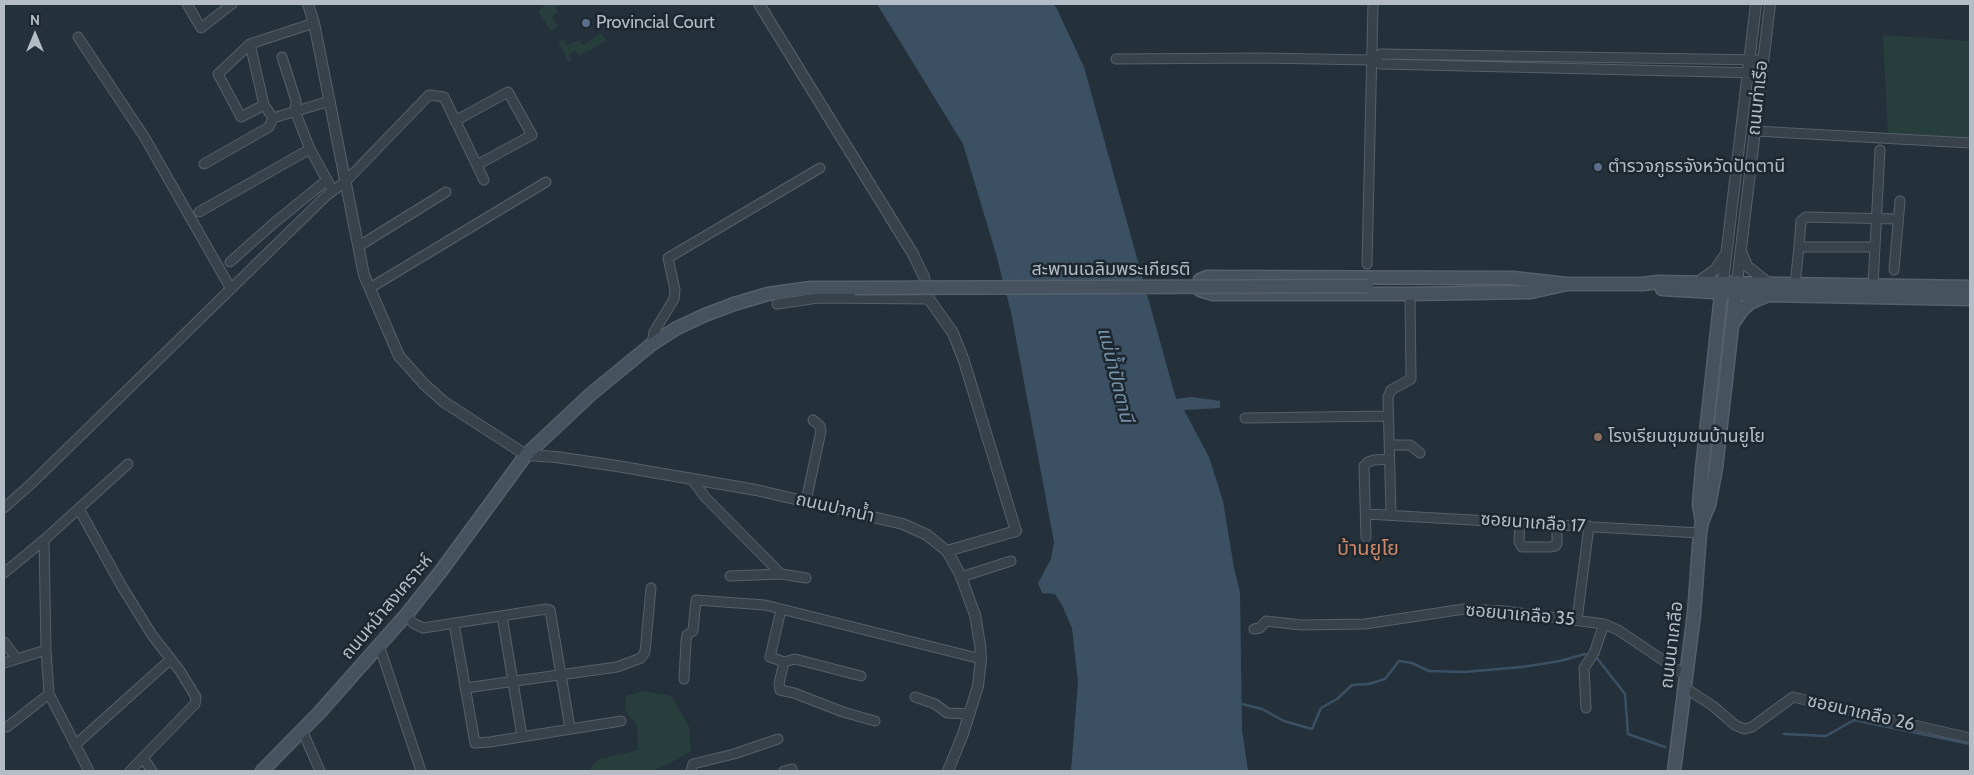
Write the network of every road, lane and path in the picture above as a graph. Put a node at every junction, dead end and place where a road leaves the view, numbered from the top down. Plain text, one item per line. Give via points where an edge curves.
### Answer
1 (187, 4) edge
2 (232, 4) edge
3 (308, 4) edge
4 (759, 4) edge
5 (1373, 4) edge
6 (1756, 4) edge
7 (1770, 4) edge
8 (314, 23) junction
9 (78, 37) dead end
10 (250, 44) junction
11 (282, 57) dead end
12 (1116, 59) dead end
13 (1371, 60) junction
14 (1749, 60) junction
15 (1763, 60) junction
16 (1748, 73) junction
17 (1761, 73) junction
18 (330, 102) junction
19 (264, 105) junction
20 (295, 111) junction
21 (273, 118) junction
22 (456, 121) junction
23 (1755, 131) junction
24 (1970, 143) edge
25 (310, 149) junction
26 (1880, 150) dead end
27 (204, 164) dead end
28 (477, 165) junction
29 (820, 168) dead end
30 (327, 180) junction
31 (484, 180) dead end
32 (346, 181) junction
33 (546, 182) dead end
34 (333, 191) junction
35 (446, 192) dead end
36 (1900, 201) dead end
37 (198, 212) dead end
38 (1876, 218) junction
39 (1897, 219) junction
40 (359, 246) junction
41 (1799, 247) junction
42 (1874, 247) junction
43 (1741, 250) junction
44 (1726, 253) junction
45 (230, 262) dead end
46 (1367, 264) dead end
47 (1894, 270) dead end
48 (1567, 284) junction
49 (1795, 284) junction
50 (1873, 285) junction
51 (1699, 287) junction
52 (1970, 287) edge
53 (370, 288) junction
54 (1722, 288) junction
55 (1736, 288) junction
56 (232, 289) junction
57 (1768, 289) junction
58 (1410, 294) junction
59 (929, 299) junction
60 (1970, 299) edge
61 (777, 304) dead end
62 (1734, 322) junction
63 (1718, 324) junction
64 (652, 344) junction
65 (1388, 416) junction
66 (1245, 418) dead end
67 (813, 420) dead end
68 (1389, 445) junction
69 (1420, 452) dead end
70 (526, 455) junction
71 (1389, 459) junction
72 (128, 464) dead end
73 (691, 478) junction
74 (806, 501) junction
75 (4, 508) edge
76 (79, 510) junction
77 (1366, 514) junction
78 (1391, 514) junction
79 (1520, 522) junction
80 (1557, 524) junction
81 (1589, 526) junction
82 (1701, 528) junction
83 (1366, 536) dead end
84 (44, 540) junction
85 (947, 551) junction
86 (1011, 561) dead end
87 (4, 573) edge
88 (782, 574) junction
89 (730, 576) dead end
90 (961, 577) junction
91 (806, 578) dead end
92 (651, 588) dead end
93 (781, 610) junction
94 (406, 615) junction
95 (502, 616) junction
96 (1577, 620) junction
97 (454, 623) junction
98 (1604, 624) junction
99 (1254, 629) dead end
100 (4, 642) edge
101 (379, 645) junction
102 (46, 650) junction
103 (17, 659) junction
104 (171, 659) junction
105 (981, 659) junction
106 (784, 662) junction
107 (4, 663) edge
108 (562, 674) junction
109 (861, 676) dead end
110 (684, 679) dead end
111 (1685, 681) junction
112 (514, 682) junction
113 (465, 688) junction
114 (49, 694) junction
115 (915, 697) dead end
116 (1586, 708) dead end
117 (970, 714) junction
118 (621, 720) dead end
119 (875, 720) dead end
120 (7, 727) dead end
121 (570, 728) junction
122 (302, 730) junction
123 (963, 734) junction
124 (522, 736) junction
125 (1970, 738) edge
126 (778, 739) dead end
127 (75, 745) junction
128 (142, 758) junction
129 (265, 770) edge
130 (89, 771) edge
131 (130, 771) edge
132 (152, 771) edge
133 (320, 771) edge
134 (421, 771) edge
135 (692, 771) edge
136 (948, 771) edge
137 (954, 771) edge
138 (1674, 771) edge

1 - 2 street via 201,28
3 - 8 street
4 - 59 street via 913,254 924,277
5 - 13 street
6 - 14 street, ถนนท่าเรือ
7 - 15 street, ถนนท่าเรือ
8 - 10 street
8 - 18 street
9 - 56 street via 145,138
10 - 19 street
10 - 19 street via 218,74 241,117
11 - 20 street via 296,101
12 - 13 street
13 - 14 street via 1382,54
13 - 16 street via 1381,64
13 - 46 street
14 - 15 street
14 - 16 street, ถนนท่าเรือ
15 - 17 street, ถนนท่าเรือ
16 - 17 street
16 - 44 street, ถนนท่าเรือ
17 - 23 street, ถนนท่าเรือ
18 - 20 street
18 - 32 street
19 - 21 street
20 - 21 street
20 - 25 street
21 - 27 street via 269,127
22 - 28 street
22 - 28 street via 508,92 532,135
22 - 32 street via 444,97 429,95
23 - 24 street
23 - 43 street, ถนนท่าเรือ
25 - 30 street
25 - 37 street
26 - 38 street
28 - 31 street
29 - 64 street via 668,258 674,299 654,332
30 - 34 street
30 - 45 street
32 - 34 street
32 - 40 street
33 - 53 street
34 - 56 street
35 - 40 street
36 - 39 street
38 - 39 street
38 - 41 street via 1805,217 1801,220
38 - 42 street
39 - 47 street
40 - 53 street via 364,275
41 - 42 street
41 - 49 street
42 - 50 street
43 - 55 street, ถนนท่าเรือ
43 - 57 street via 1747,266
44 - 51 street via 1716,270
44 - 54 street, ถนนท่าเรือ
48 - 51 main road via 1643,284 1658,289
48 - 58 main road via 1531,292
48 - 58 main road via 1512,278 1206,278 1199,284 1200,290 1213,294
48 - 64 main road, สะพานเฉลิมพระเกียรติ, bridge via 812,288 768,294 734,304 677,328
49 - 50 main road
49 - 57 main road
50 - 52 main road
51 - 54 main road
51 - 63 main road via 1712,305
53 - 70 street via 399,356 425,385 444,402
54 - 55 main road
54 - 63 main road, ถนนนาเกลือ
55 - 57 main road
55 - 62 main road, ถนนนาเกลือ
56 - 75 street
57 - 60 main road
57 - 62 main road via 1742,310
58 - 65 street via 1411,379 1389,392
59 - 61 street via 818,298
59 - 85 street via 953,333 964,361 1016,531
62 - 82 main road, ถนนนาเกลือ via 1716,468
63 - 82 main road, ถนนนาเกลือ via 1702,469
64 - 70 main road, ถนนหน้าสงเคราะห์ via 591,394
65 - 66 street
65 - 68 street
67 - 74 street via 821,431
68 - 69 street via 1410,445
68 - 71 street
70 - 73 street, ถนนปากน้ำ
70 - 94 main road, ถนนหน้าสงเคราะห์
71 - 77 street via 1374,460 1364,466
71 - 78 street
72 - 76 street
73 - 74 street, ถนนปากน้ำ
73 - 88 street via 705,497
74 - 85 street, ถนนปากน้ำ via 904,524 927,535
76 - 84 street
76 - 104 street via 152,635
77 - 78 street, ซอยนาเกลือ 17
77 - 83 street
78 - 79 street, ซอยนาเกลือ 17
79 - 80 street, ซอยนาเกลือ 17
79 - 80 street via 1519,542 1522,547 1555,546
80 - 81 street, ซอยนาเกลือ 17
81 - 82 street, ซอยนาเกลือ 17
81 - 96 street
82 - 111 main road, ถนนนาเกลือ
84 - 87 street
84 - 102 street
85 - 90 street, ถนนปากน้ำ
86 - 90 street
88 - 89 street
88 - 91 street
90 - 105 street, ถนนปากน้ำ via 974,615
92 - 108 street via 645,652 641,658 617,667
93 - 105 street
93 - 106 street via 770,657
93 - 110 street via 766,605 696,600 693,631 687,635 686,641
94 - 97 street via 422,628
94 - 101 main road, ถนนหน้าสงเคราะห์
95 - 97 street
95 - 108 street via 550,610
95 - 112 street
96 - 98 street, ซอยนาเกลือ 35
96 - 99 street, ซอยนาเกลือ 35 via 1464,609 1365,624 1301,625 1266,621
97 - 113 street
98 - 111 street, ซอยนาเกลือ 35 via 1618,630
98 - 116 street via 1584,668
100 - 103 street
101 - 122 main road, ถนนหน้าสงเคราะห์
101 - 134 street
102 - 103 street
102 - 114 street
103 - 107 street
104 - 127 street
104 - 128 street via 197,702
105 - 117 street, ถนนปากน้ำ
106 - 109 street via 795,659
106 - 119 street via 780,690
108 - 112 street
108 - 121 street
111 - 125 street, ซอยนาเกลือ 26 via 1735,725 1744,729 1752,728 1792,697
111 - 138 main road, ถนนนาเกลือ
112 - 113 street
112 - 124 street
113 - 124 street via 475,743
114 - 120 street
114 - 127 street
115 - 117 street via 935,704 947,713
117 - 123 street, ถนนปากน้ำ
118 - 121 street
121 - 124 street
122 - 129 main road, ถนนหน้าสงเคราะห์
122 - 133 street
123 - 136 street, ถนนปากน้ำ
123 - 137 street, ถนนปากน้ำ
126 - 135 street via 693,764
127 - 130 street
128 - 131 street
128 - 132 street

